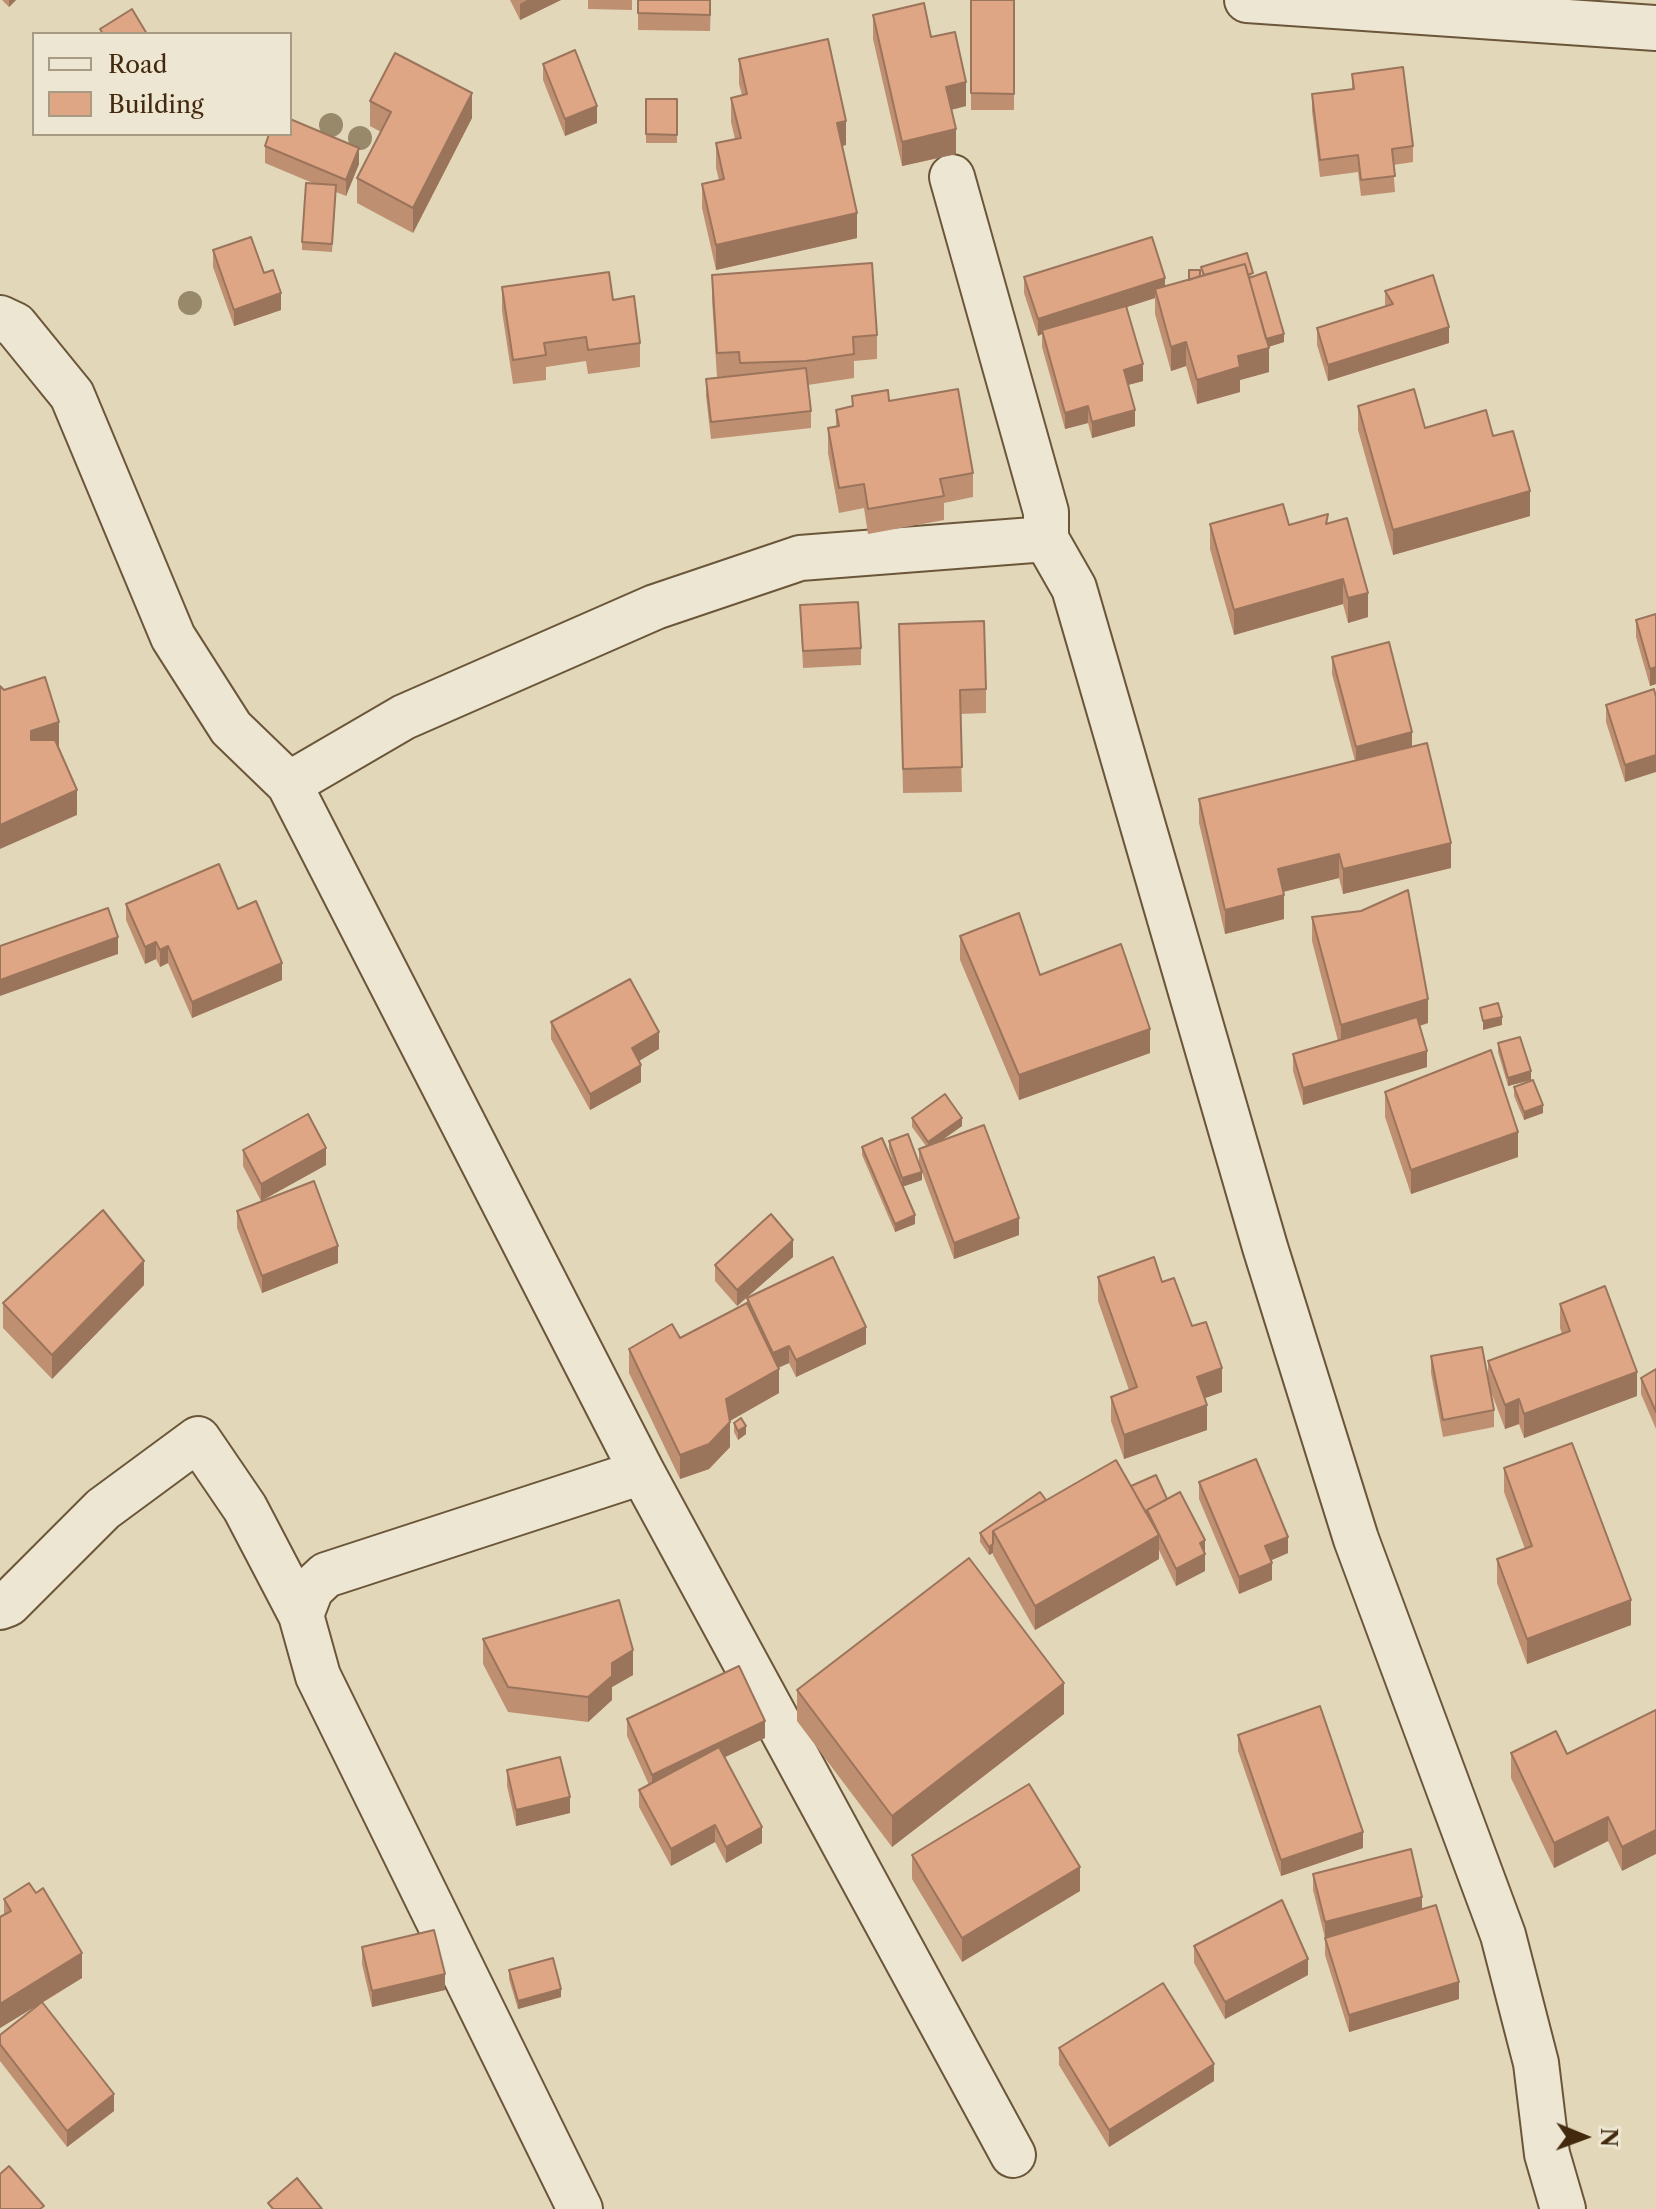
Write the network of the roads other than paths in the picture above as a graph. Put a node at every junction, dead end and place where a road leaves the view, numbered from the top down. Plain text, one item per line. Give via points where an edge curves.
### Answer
1 (1265, 1) edge
2 (1656, 28) edge
3 (952, 177) dead end
4 (0, 318) edge
5 (1046, 539) junction
6 (289, 784) junction
7 (642, 1472) junction
8 (0, 1607) edge
9 (301, 1615) junction
10 (1013, 2155) dead end
11 (580, 2209) edge
12 (1563, 2209) edge

1 - 2 street
3 - 5 street via 1046,512
4 - 6 street via 15,325 72,395 173,637 231,728
5 - 6 street via 800,558 655,607 418,710
5 - 12 street via 1074,588 1265,1247 1356,1539 1503,1935 1536,2063 1547,2154
6 - 7 street
7 - 9 street via 326,1575 311,1589
7 - 10 street
8 - 9 street via 103,1509 198,1439 245,1508
9 - 11 street via 318,1676

